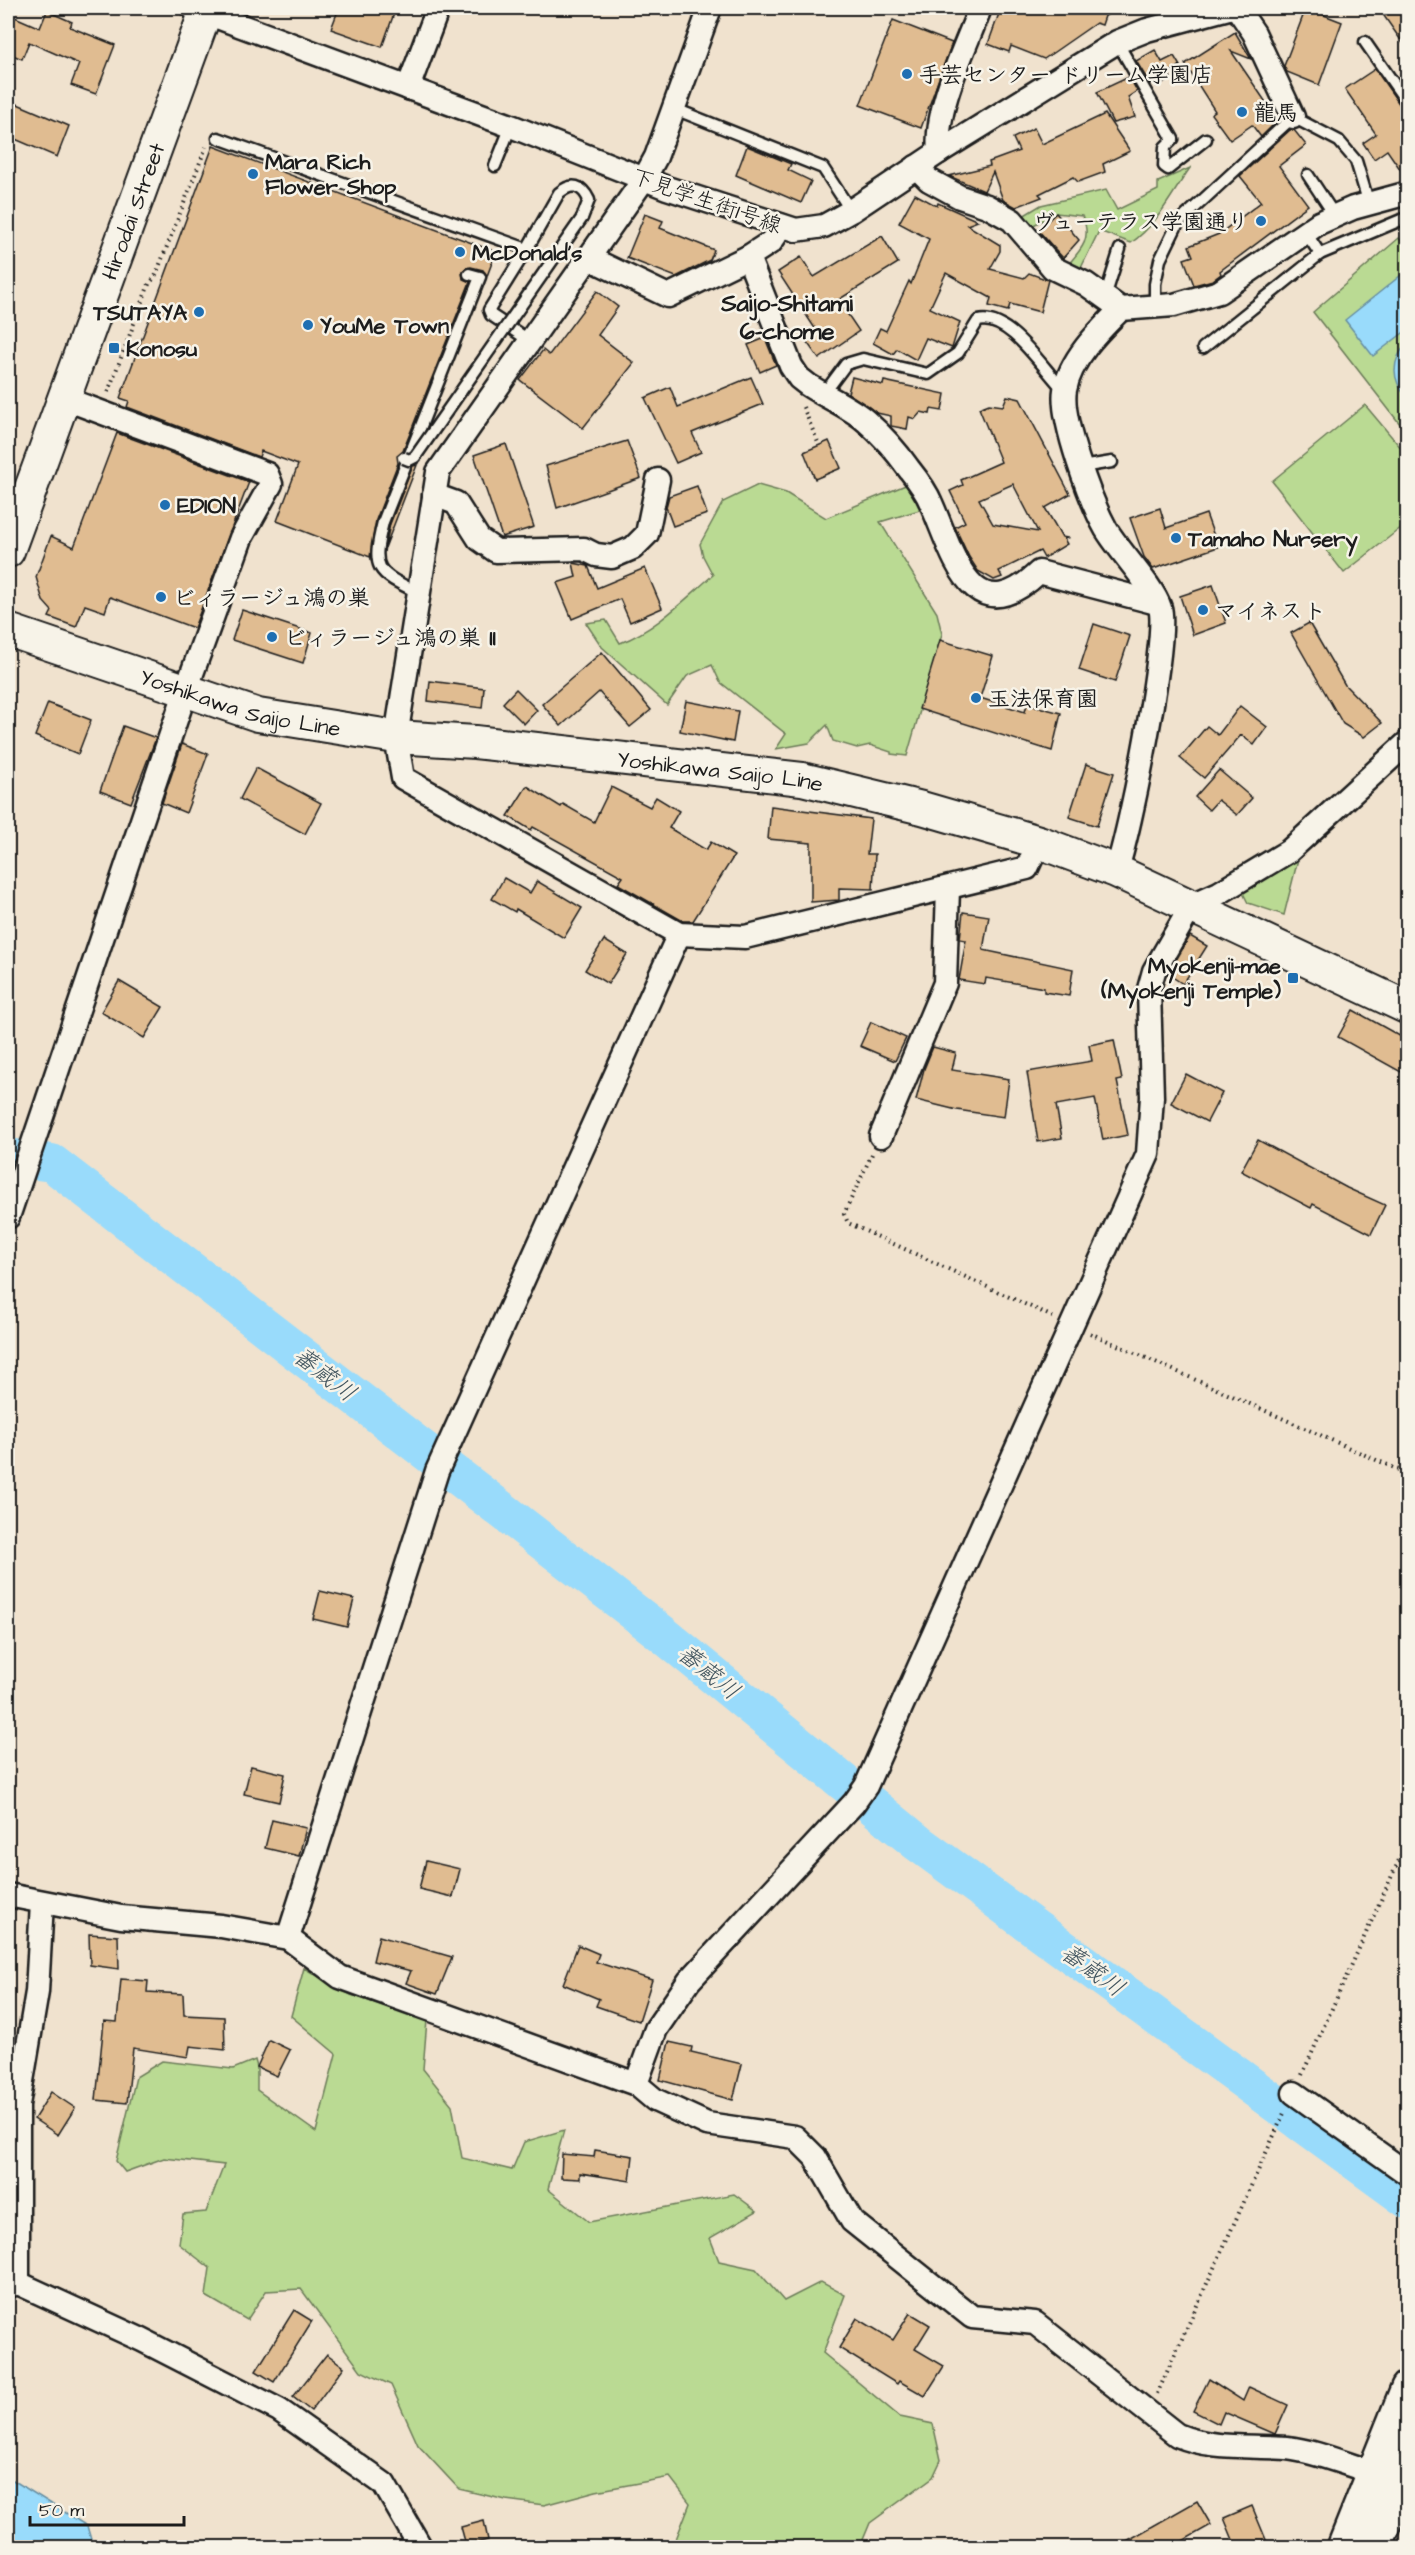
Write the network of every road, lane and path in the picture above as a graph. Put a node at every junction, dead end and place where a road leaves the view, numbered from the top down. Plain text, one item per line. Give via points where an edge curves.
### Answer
1 (438, 8) edge
2 (710, 8) edge
3 (980, 8) edge
4 (1229, 8) edge
5 (1237, 8) edge
6 (201, 9) edge
7 (1117, 42) junction
8 (1365, 42) dead end
9 (408, 88) junction
10 (1407, 104) edge
11 (675, 108) junction
12 (1293, 117) junction
13 (511, 126) junction
14 (218, 138) dead end
15 (1206, 139) dead end
16 (207, 146) dead end
17 (939, 152) junction
18 (495, 166) dead end
19 (916, 168) junction
20 (1308, 175) dead end
21 (644, 180) junction
22 (1407, 193) edge
23 (1369, 204) junction
24 (850, 211) junction
25 (1335, 216) junction
26 (1407, 217) edge
27 (782, 226) junction
28 (1306, 233) junction
29 (527, 249) junction
30 (1120, 249) dead end
31 (1320, 254) junction
32 (748, 257) junction
33 (589, 258) junction
34 (470, 274) dead end
35 (1113, 303) junction
36 (1155, 306) junction
37 (530, 341) junction
38 (1203, 348) dead end
39 (1065, 390) junction
40 (823, 395) junction
41 (63, 398) junction
42 (802, 405) dead end
43 (100, 412) junction
44 (819, 445) dead end
45 (404, 458) dead end
46 (1112, 462) dead end
47 (1081, 467) junction
48 (658, 480) dead end
49 (434, 495) junction
50 (8, 551) edge
51 (419, 593) junction
52 (1157, 603) junction
53 (8, 630) edge
54 (186, 690) junction
55 (396, 737) junction
56 (1407, 742) edge
57 (1039, 842) junction
58 (1116, 871) junction
59 (948, 888) junction
60 (1192, 905) junction
61 (679, 934) junction
62 (1407, 1008) edge
63 (881, 1136) dead end
64 (8, 1216) edge
65 (1407, 1840) edge
66 (8, 1896) edge
67 (42, 1903) junction
68 (288, 1938) junction
69 (636, 2084) junction
70 (1294, 2093) joint
71 (1279, 2122) dead end
72 (1407, 2174) edge
73 (13, 2284) edge
74 (1407, 2388) edge
75 (1146, 2411) junction
76 (1407, 2471) edge
77 (1372, 2472) junction
78 (420, 2547) edge
79 (1344, 2547) edge
80 (1374, 2547) edge

1 - 9 street
2 - 11 street
3 - 17 street via 947,99 937,135
4 - 7 street, 下見学生街1号線
5 - 12 street via 1254,33
6 - 9 street, 下見学生街1号線
6 - 41 main road, Hirodai Street
7 - 15 lane via 1173,139 1165,147 1164,166 1168,169
7 - 17 street, 下見学生街1号線
8 - 10 lane
9 - 13 street, 下見学生街1号線
11 - 21 street
11 - 24 lane via 823,168
12 - 23 lane via 1314,126 1356,161
12 - 36 lane via 1178,223 1160,260
13 - 18 lane
13 - 21 street, 下見学生街1号線
14 - 29 lane
16 - 43 path via 155,277 148,284
17 - 19 street, 下見学生街1号線
19 - 24 street, 下見学生街1号線
19 - 35 street via 960,197 1012,220 1053,268
20 - 25 lane
21 - 27 street, 下見学生街1号線
21 - 33 street
22 - 23 street
23 - 25 street
24 - 27 street, 下見学生街1号線 via 812,229
25 - 28 street
26 - 31 lane
27 - 32 street via 771,242
28 - 31 lane
28 - 36 street via 1219,292 1174,305
29 - 37 lane via 489,310
29 - 45 lane, bridge via 559,193 574,185 582,188 590,200 582,218 415,456 410,460
30 - 35 lane
31 - 38 lane
32 - 33 street via 668,296
32 - 40 street via 791,366 799,378
33 - 37 street
34 - 51 lane via 480,276 383,522 376,552 378,566 387,578
35 - 36 street
35 - 39 street
37 - 49 street via 438,472
39 - 40 lane via 1018,338 1003,325 987,319 978,321 958,353 928,374 863,359 846,364
39 - 47 street via 1069,428
40 - 52 street via 865,420 908,467 931,501 962,575 982,592 1015,592 1039,572
41 - 43 street
41 - 50 main road, Hirodai Street
42 - 44 path
43 - 54 street via 267,474 271,484 241,538
46 - 47 lane
47 - 52 street via 1106,528
48 - 49 street via 647,534 633,548 612,557 584,549 496,551 479,539 456,503
49 - 51 street
51 - 55 street
52 - 58 street via 1161,639 1128,836
53 - 54 main road, Yoshikawa Saijo Line
54 - 55 main road, Yoshikawa Saijo Line via 258,715
54 - 64 street
55 - 57 main road, Yoshikawa Saijo Line via 802,779
55 - 61 street via 403,778
56 - 60 street via 1289,851
57 - 58 main road, Yoshikawa Saijo Line
57 - 59 street via 1027,868
58 - 60 main road, Yoshikawa Saijo Line
59 - 61 street via 745,937
59 - 63 street via 945,983
60 - 62 main road, Yoshikawa Saijo Line
60 - 69 street via 1154,971 1149,989 1152,1130 1148,1154 860,1795 689,1981 656,2029
61 - 68 street via 441,1463
65 - 70 path
66 - 67 street
67 - 68 street
67 - 73 street via 37,1992 18,2105
68 - 69 street via 340,1977
69 - 75 street via 655,2100 707,2124 795,2138 815,2157 852,2221 972,2317 1035,2323
70 - 72 street
71 - 75 path
73 - 78 street via 142,2340 279,2410 384,2484
74 - 77 main road
75 - 77 street via 1177,2435 1195,2443 1288,2448
76 - 80 main road
77 - 79 main road

